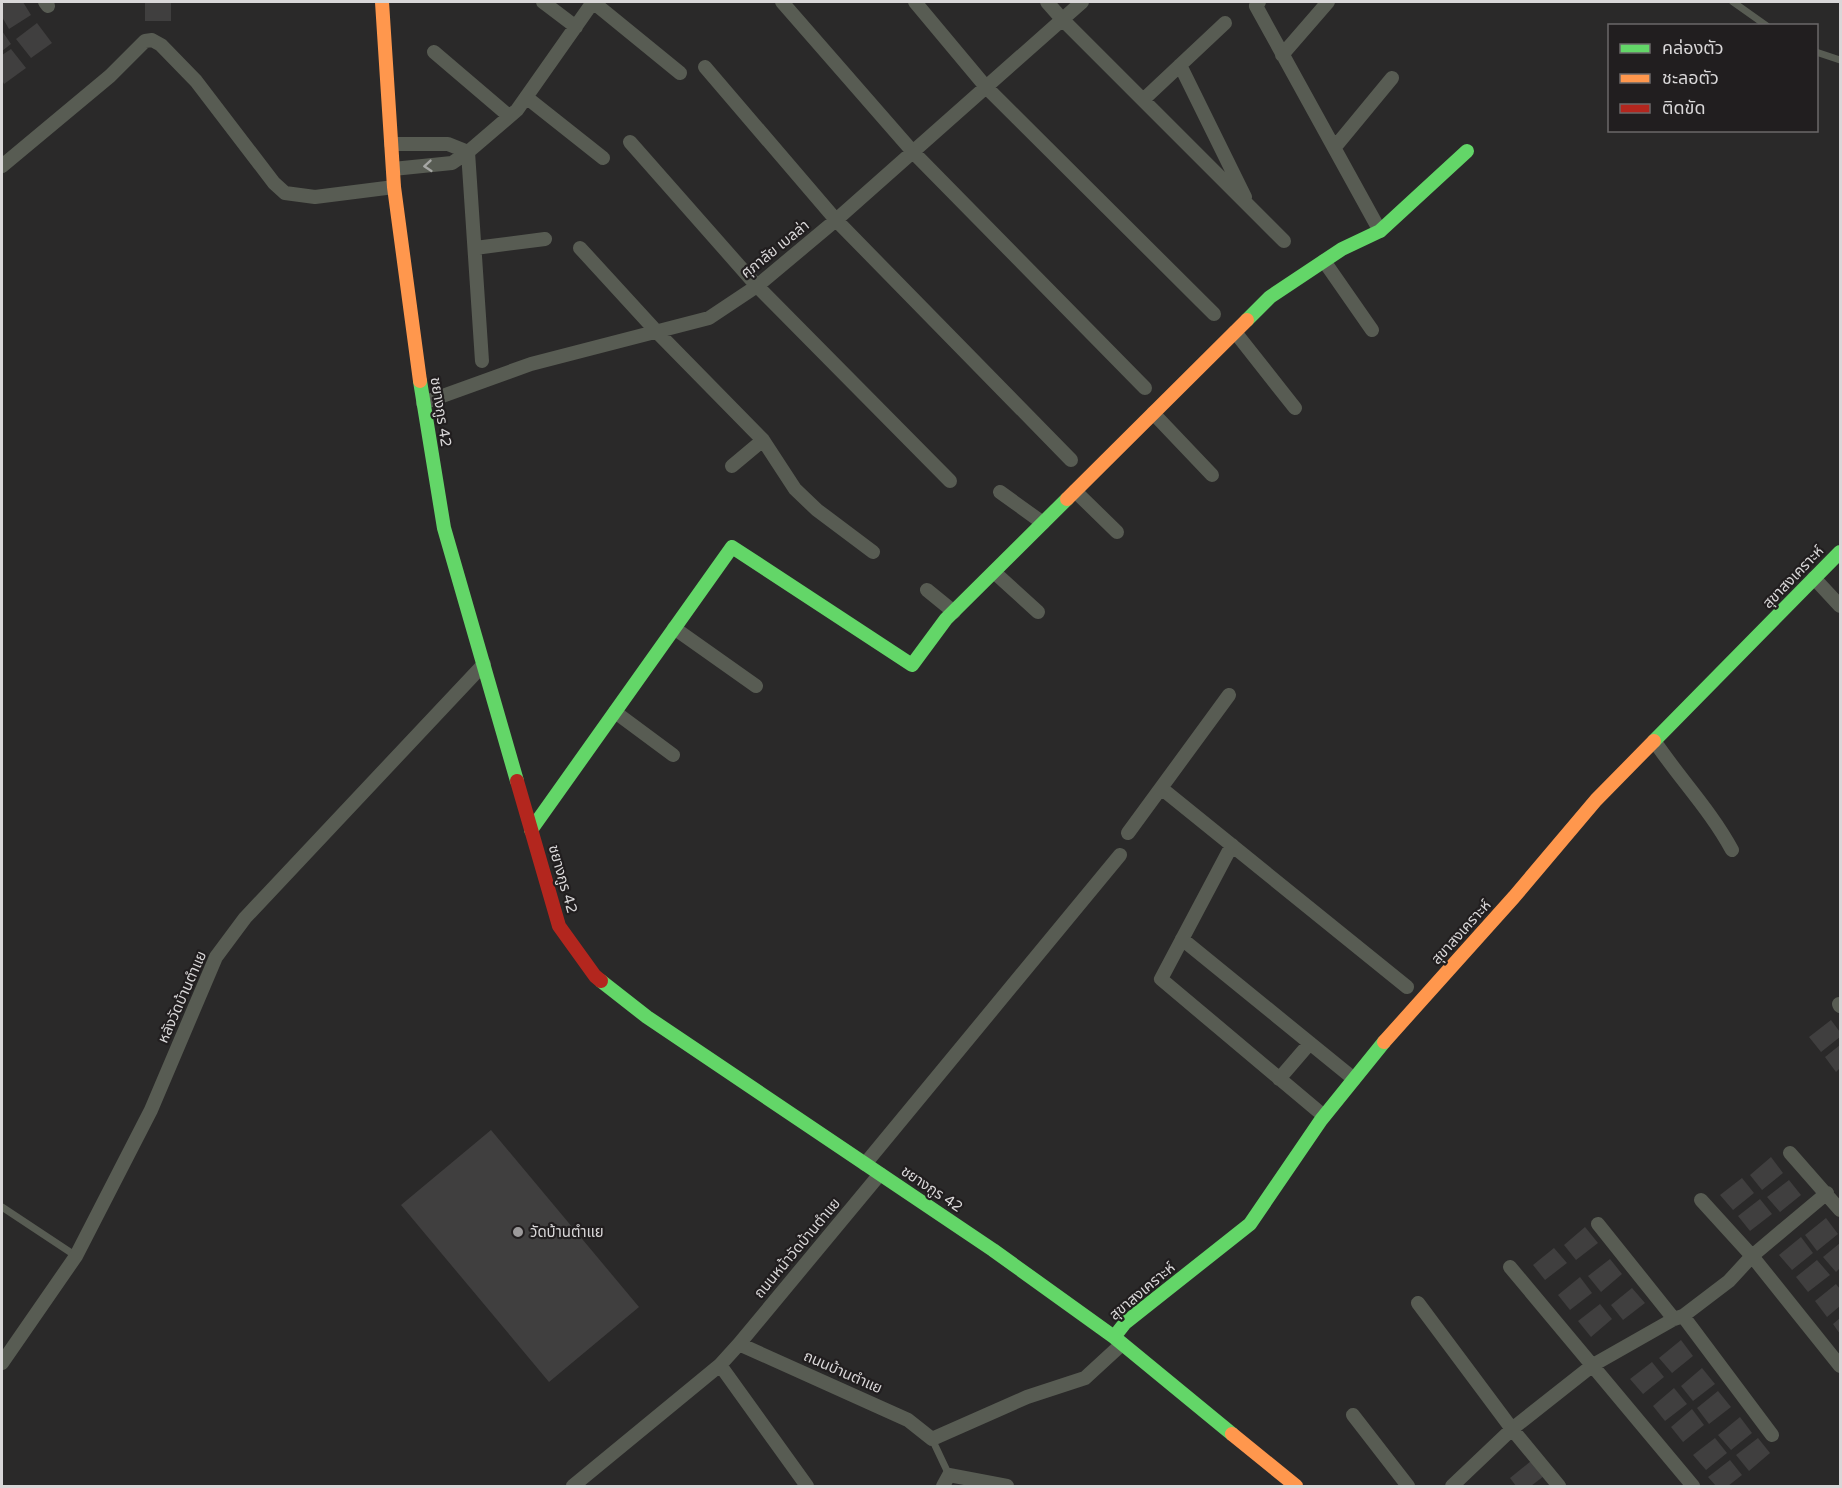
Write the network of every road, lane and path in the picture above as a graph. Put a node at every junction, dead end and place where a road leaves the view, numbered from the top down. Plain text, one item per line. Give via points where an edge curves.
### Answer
1 (382, 2) edge
2 (543, 2) edge
3 (593, 2) edge
4 (782, 2) edge
5 (915, 2) edge
6 (1047, 2) edge
7 (1082, 2) edge
8 (1259, 2) edge
9 (1328, 2) edge
10 (1733, 2) edge
11 (1062, 19) junction
12 (1225, 23) dead end
13 (1764, 24) edge
14 (576, 27) junction
15 (434, 52) dead end
16 (1818, 53) edge
17 (1282, 55) junction
18 (1840, 60) edge
19 (1180, 65) junction
20 (705, 67) dead end
21 (680, 73) dead end
22 (1392, 78) dead end
23 (986, 87) junction
24 (526, 97) junction
25 (1143, 100) junction
26 (509, 116) junction
27 (630, 142) dead end
28 (391, 144) junction
29 (1335, 147) junction
30 (1467, 151) dead end
31 (468, 152) junction
32 (913, 152) junction
33 (603, 158) dead end
34 (2, 166) edge
35 (393, 169) junction
36 (394, 187) junction
37 (1251, 208) junction
38 (836, 220) junction
39 (1380, 231) junction
40 (544, 239) dead end
41 (1284, 241) dead end
42 (475, 248) junction
43 (580, 248) dead end
44 (1324, 261) junction
45 (757, 286) junction
46 (1214, 314) dead end
47 (1372, 330) dead end
48 (657, 332) junction
49 (1235, 332) junction
50 (482, 360) dead end
51 (1145, 388) dead end
52 (423, 403) junction
53 (1294, 408) dead end
54 (1154, 413) junction
55 (762, 440) junction
56 (1071, 460) dead end
57 (732, 466) dead end
58 (1212, 475) dead end
59 (950, 481) dead end
60 (1076, 491) junction
61 (1000, 492) dead end
62 (1043, 523) junction
63 (1117, 532) dead end
64 (873, 552) dead end
65 (1840, 552) edge
66 (994, 572) junction
67 (1815, 578) junction
68 (927, 590) dead end
69 (1840, 606) edge
70 (954, 612) junction
71 (1038, 612) dead end
72 (674, 628) junction
73 (483, 664) junction
74 (756, 686) dead end
75 (1229, 695) dead end
76 (615, 712) junction
77 (1655, 742) junction
78 (673, 755) dead end
79 (1161, 788) junction
80 (531, 830) junction
81 (1128, 833) dead end
82 (1232, 845) junction
83 (1732, 850) dead end
84 (1120, 855) dead end
85 (1182, 939) junction
86 (1407, 987) dead end
87 (1310, 1043) junction
88 (1279, 1079) junction
89 (1354, 1079) junction
90 (1323, 1116) junction
91 (1790, 1152) dead end
92 (865, 1164) junction
93 (879, 1174) junction
94 (1827, 1193) junction
95 (1701, 1200) dead end
96 (2, 1207) edge
97 (1840, 1210) edge
98 (1598, 1224) dead end
99 (76, 1256) junction
100 (1752, 1256) junction
101 (1510, 1267) dead end
102 (1418, 1304) dead end
103 (1678, 1318) junction
104 (1118, 1341) junction
105 (739, 1344) junction
106 (2, 1363) edge
107 (720, 1365) junction
108 (1593, 1365) junction
109 (1840, 1366) edge
110 (1353, 1415) dead end
111 (1512, 1429) junction
112 (1772, 1435) dead end
113 (932, 1439) junction
114 (946, 1481) edge
115 (573, 1486) edge
116 (807, 1486) edge
117 (1008, 1486) edge
118 (1296, 1486) edge
119 (1408, 1486) edge
120 (1452, 1486) edge
121 (1559, 1486) edge
122 (1693, 1486) edge

1 - 28 street, ชยางกูร 42
2 - 14 street
3 - 14 street
3 - 21 street
4 - 32 street
5 - 23 street
6 - 11 street
7 - 11 street, ศุภาลัย เบลล่า
8 - 17 street via 1256,6
9 - 17 street
10 - 13 lane
11 - 23 street, ศุภาลัย เบลล่า
11 - 25 street
12 - 19 street
14 - 24 street
15 - 26 street
16 - 18 lane
17 - 29 street
19 - 25 street
19 - 37 street
20 - 38 street
22 - 29 street
23 - 32 street, ศุภาลัย เบลล่า
23 - 46 street
24 - 26 street
24 - 33 street
25 - 37 street
26 - 31 street
27 - 45 street
28 - 31 street via 448,144
28 - 35 street, ชยางกูร 42
29 - 39 street
30 - 39 street
31 -> 35 street via 452,164
31 - 42 street
32 - 38 street, ศุภาลัย เบลล่า
32 - 51 street
34 - 36 street via 110,76 145,41 152,40 165,48 196,81 285,193 315,197
35 - 36 street, ชยางกูร 42
36 - 52 street, ชยางกูร 42
37 - 41 street
38 - 45 street, ศุภาลัย เบลล่า
38 - 56 street
39 - 44 street
40 - 42 street
42 - 50 street
43 - 48 street
44 - 47 street
44 - 49 street via 1270,297
45 - 48 street, ศุภาลัย เบลล่า via 709,318
45 - 59 street
48 - 52 street, ศุภาลัย เบลล่า via 531,364
48 - 55 street
49 - 53 street
49 - 54 street
52 - 73 street, ชยางกูร 42 via 444,528
54 - 58 street
54 - 60 street
55 - 57 street
55 - 64 street via 795,489
60 - 62 street
60 - 63 street
61 - 62 street
62 - 66 street
65 - 67 street, สุขาสงเคราะห์
66 - 70 street
66 - 71 street
67 - 69 street
67 - 77 street, สุขาสงเคราะห์
68 - 70 street
70 - 72 street via 912,665 732,548
72 - 74 street
72 - 76 street
73 - 80 street, ชยางกูร 42
73 - 99 street, หลังวัดบ้านตำแย via 245,918 216,957 151,1110
75 - 79 street
76 - 78 street
76 - 80 street
77 - 83 street via 1719,825
77 - 89 street, สุขาสงเคราะห์ via 1596,800
79 - 81 street
79 - 82 street
80 - 92 street, ชยางกูร 42 via 559,926 595,976 647,1017
82 - 85 street
82 - 86 street
84 - 92 street
85 - 87 street
85 - 88 street via 1161,979
87 - 88 street
87 - 89 street
88 - 90 street
89 - 90 street, สุขาสงเคราะห์
90 - 104 street, สุขาสงเคราะห์ via 1250,1224 1125,1323
91 - 94 street
92 - 93 street, ชยางกูร 42
93 - 104 street, ชยางกูร 42
93 - 105 street, ถนนหน้าวัดบ้านตำแย
94 - 97 street
94 - 100 street
95 - 100 street
96 - 99 lane
98 - 103 street
99 - 106 street, หลังวัดบ้านตำแย
100 - 103 street via 1730,1281
100 - 109 street
101 - 108 street
102 - 111 street
103 - 108 street
103 - 112 street
104 - 113 street via 1085,1378 1027,1397
104 - 118 street, ชยางกูร 42
105 - 107 street
105 - 113 street, ถนนบ้านตำแย via 908,1420
107 - 115 street
107 - 116 street
108 - 111 street
108 - 122 street
110 - 119 street
111 - 120 street
111 - 121 street
113 - 114 lane
114 - 117 street

